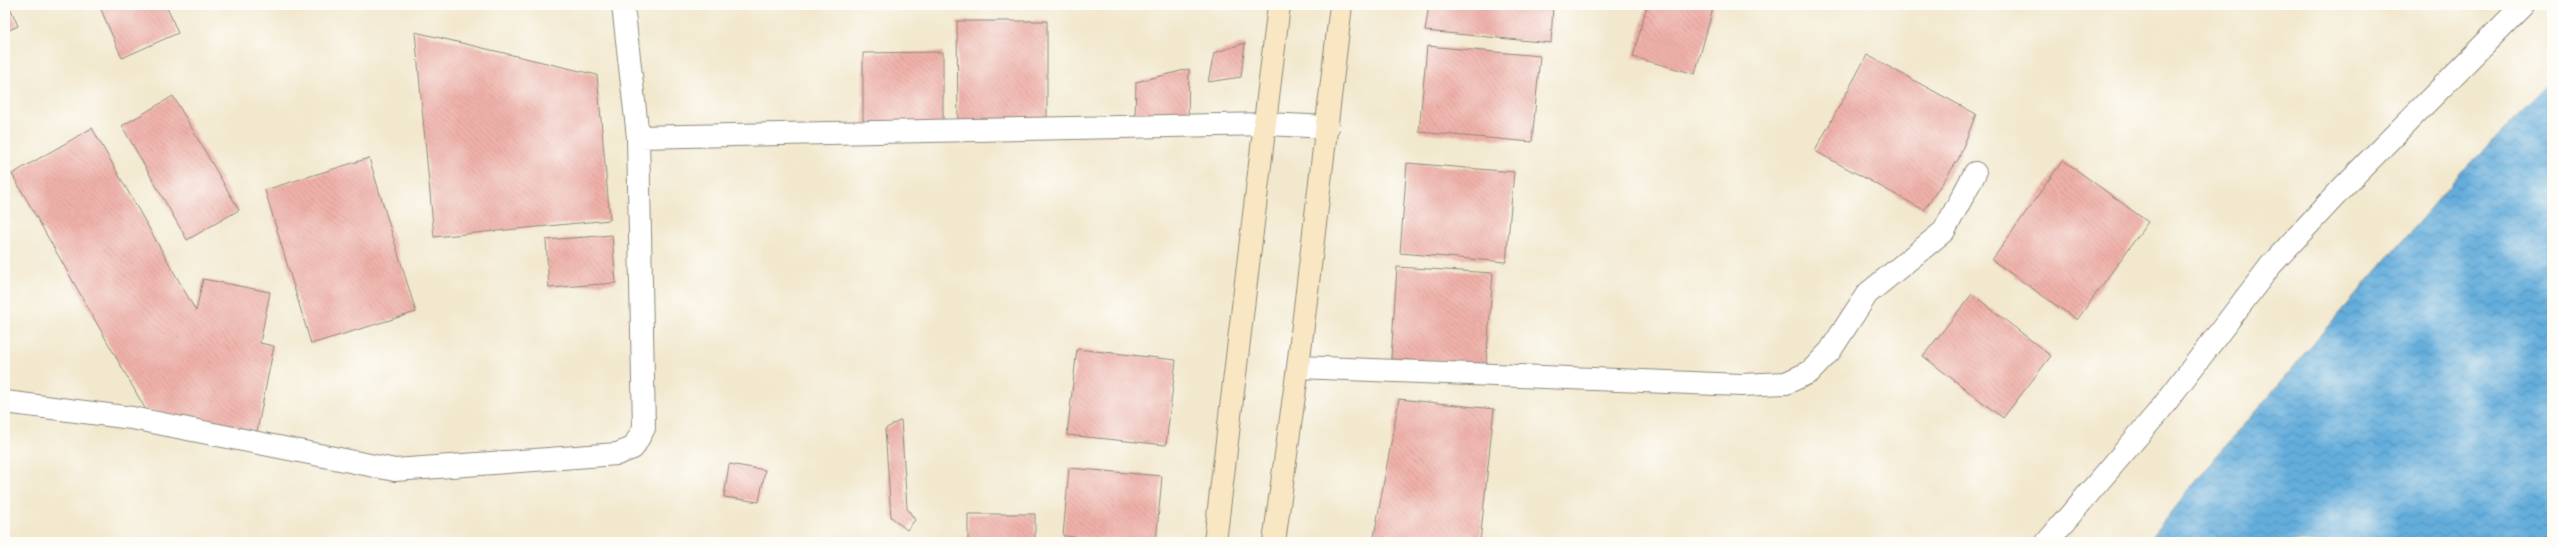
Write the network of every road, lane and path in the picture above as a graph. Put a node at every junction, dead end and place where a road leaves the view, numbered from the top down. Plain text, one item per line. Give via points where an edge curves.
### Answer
1 (623, 5) edge
2 (1280, 5) edge
3 (1341, 5) edge
4 (2523, 5) edge
5 (1267, 124) junction
6 (1328, 127) junction
7 (638, 137) junction
8 (1976, 173) dead end
9 (1298, 367) junction
10 (5, 402) edge
11 (1215, 542) edge
12 (1274, 542) edge
13 (2047, 542) edge

1 - 7 street
2 - 5 main road
3 - 6 main road
4 - 13 street via 2346,184 2270,265 2160,410
5 - 6 street
5 - 7 street
5 - 11 main road
6 - 9 main road
7 - 10 street via 644,428 633,448 617,454 395,470 132,418
8 - 9 street via 1944,231 1867,294 1830,351 1810,372 1786,383 1741,385
9 - 12 main road

